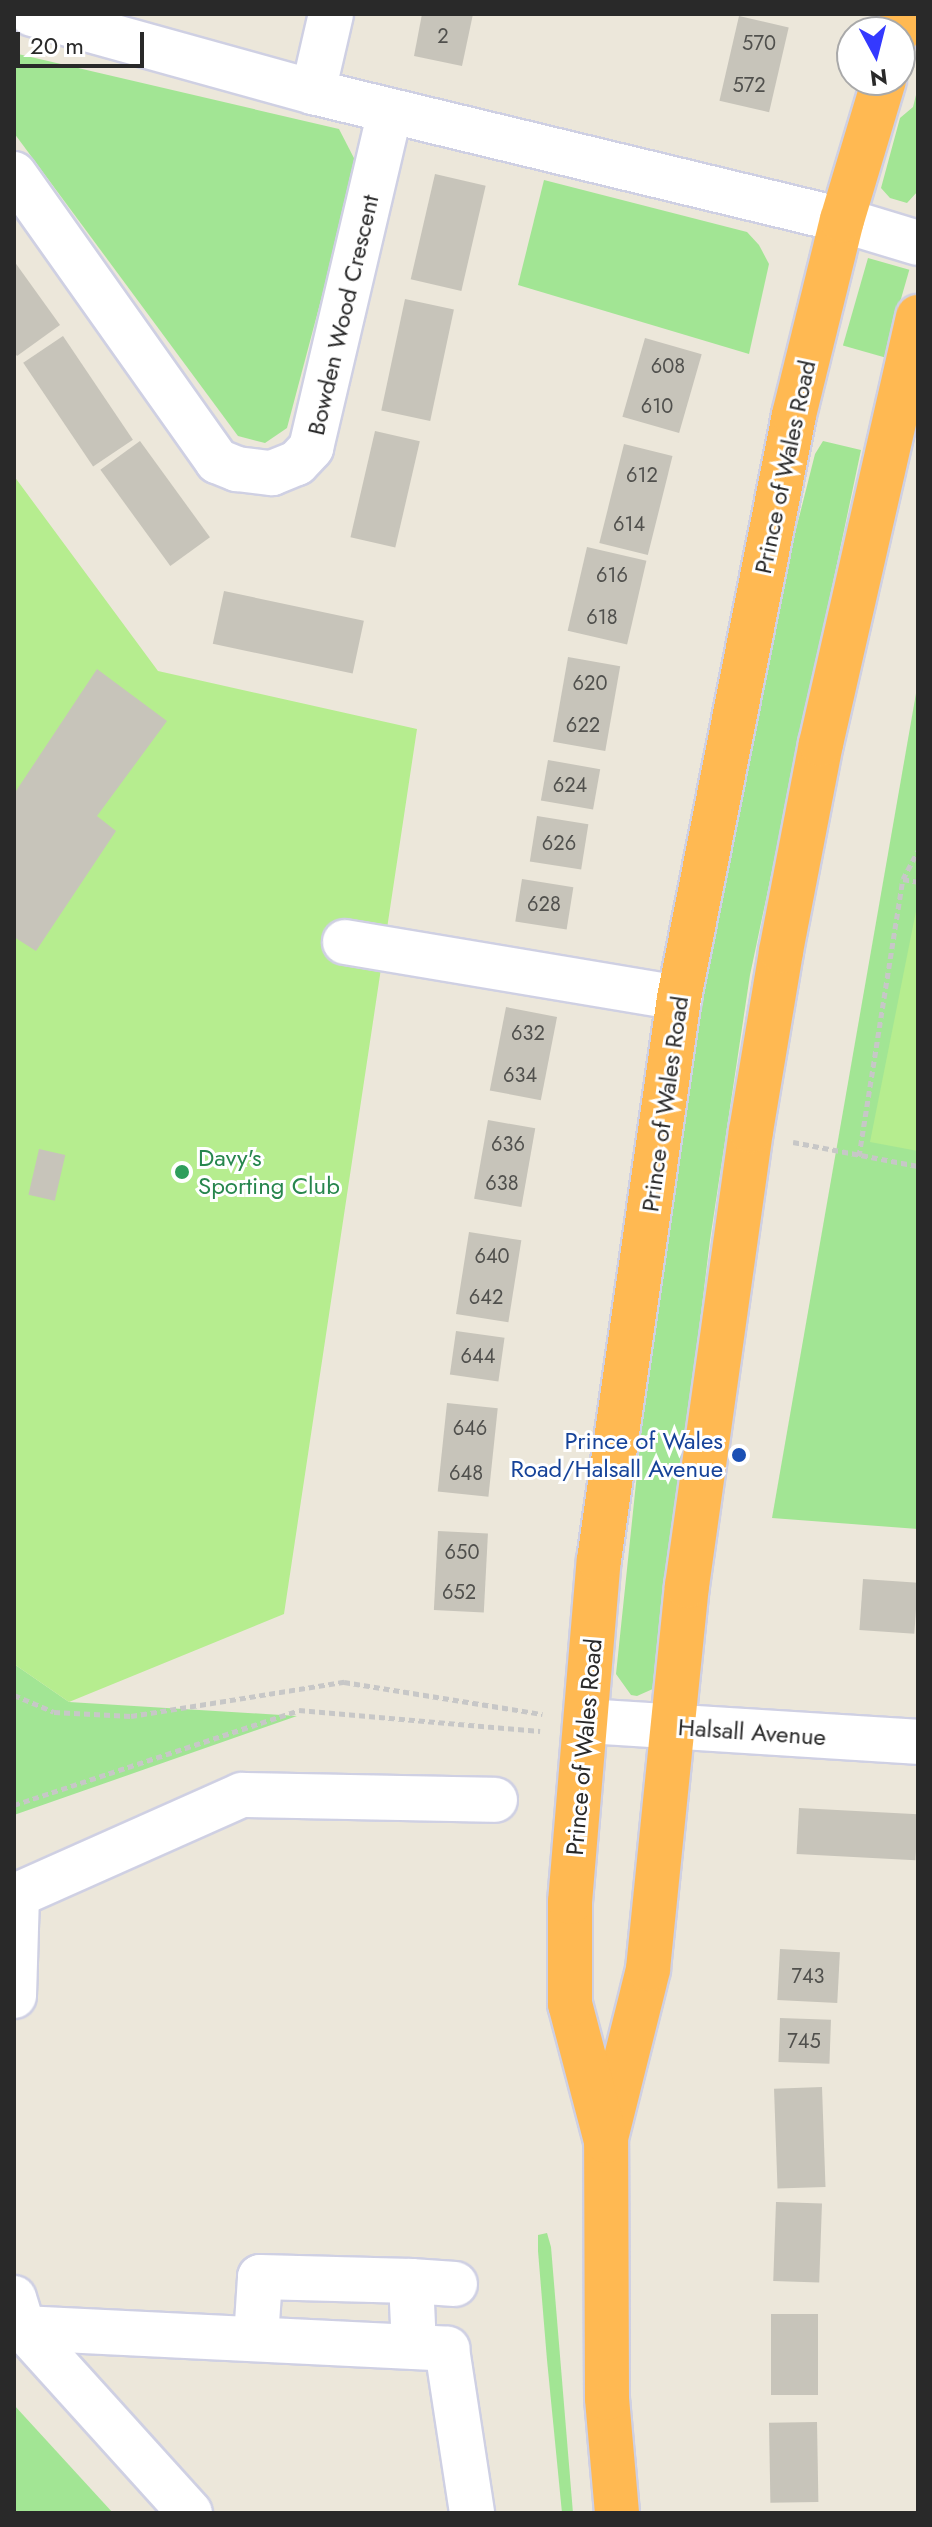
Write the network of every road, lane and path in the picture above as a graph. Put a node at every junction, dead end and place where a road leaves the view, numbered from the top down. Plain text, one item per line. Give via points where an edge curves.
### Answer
1 (32, 14) edge
2 (331, 14) edge
3 (313, 92) junction
4 (879, 96) edge
5 (390, 111) junction
6 (14, 174) edge
7 (842, 220) junction
8 (918, 243) edge
9 (918, 317) edge
10 (918, 851) edge
11 (903, 879) junction
12 (918, 882) edge
13 (345, 942) dead end
14 (679, 998) junction
15 (751, 1131) junction
16 (859, 1156) junction
17 (918, 1166) edge
18 (14, 1695) edge
19 (670, 1726) junction
20 (586, 1728) junction
21 (918, 1742) edge
22 (495, 1800) dead end
23 (14, 1805) edge
24 (14, 1996) edge
25 (606, 2141) junction
26 (411, 2281) junction
27 (455, 2284) dead end
28 (19, 2313) edge
29 (256, 2338) junction
30 (414, 2347) junction
31 (190, 2513) edge
32 (472, 2513) edge
33 (617, 2513) edge

1 - 3 street
2 - 3 street
3 - 5 street
4 - 7 highway, Prince of Wales Road
5 - 6 street, Bowden Wood Crescent via 311,448 297,463 272,473 217,461
5 - 7 street
7 - 8 street
7 - 14 highway, Prince of Wales Road via 788,443
9 - 15 highway, Prince of Wales Road via 821,744
10 - 11 path
11 - 12 path
11 - 16 path
13 - 14 street
14 - 20 highway, Prince of Wales Road via 599,1560
15 - 16 path
15 - 19 highway, Prince of Wales Road
16 - 17 path
18 - 20 path via 54,1712 131,1716 344,1682
19 - 20 street, Halsall Avenue
19 - 21 street, Halsall Avenue
19 - 25 highway, Prince of Wales Road via 648,1969
20 - 23 path via 299,1710
20 - 25 highway, Prince of Wales Road via 570,1902 570,2004
22 - 24 street via 242,1795 17,1895
25 - 33 highway, Prince of Wales Road via 607,2398
26 - 27 street
26 - 29 street via 260,2277
26 - 30 street
28 - 29 street
28 - 31 street
29 - 30 street
30 - 32 street via 447,2349

